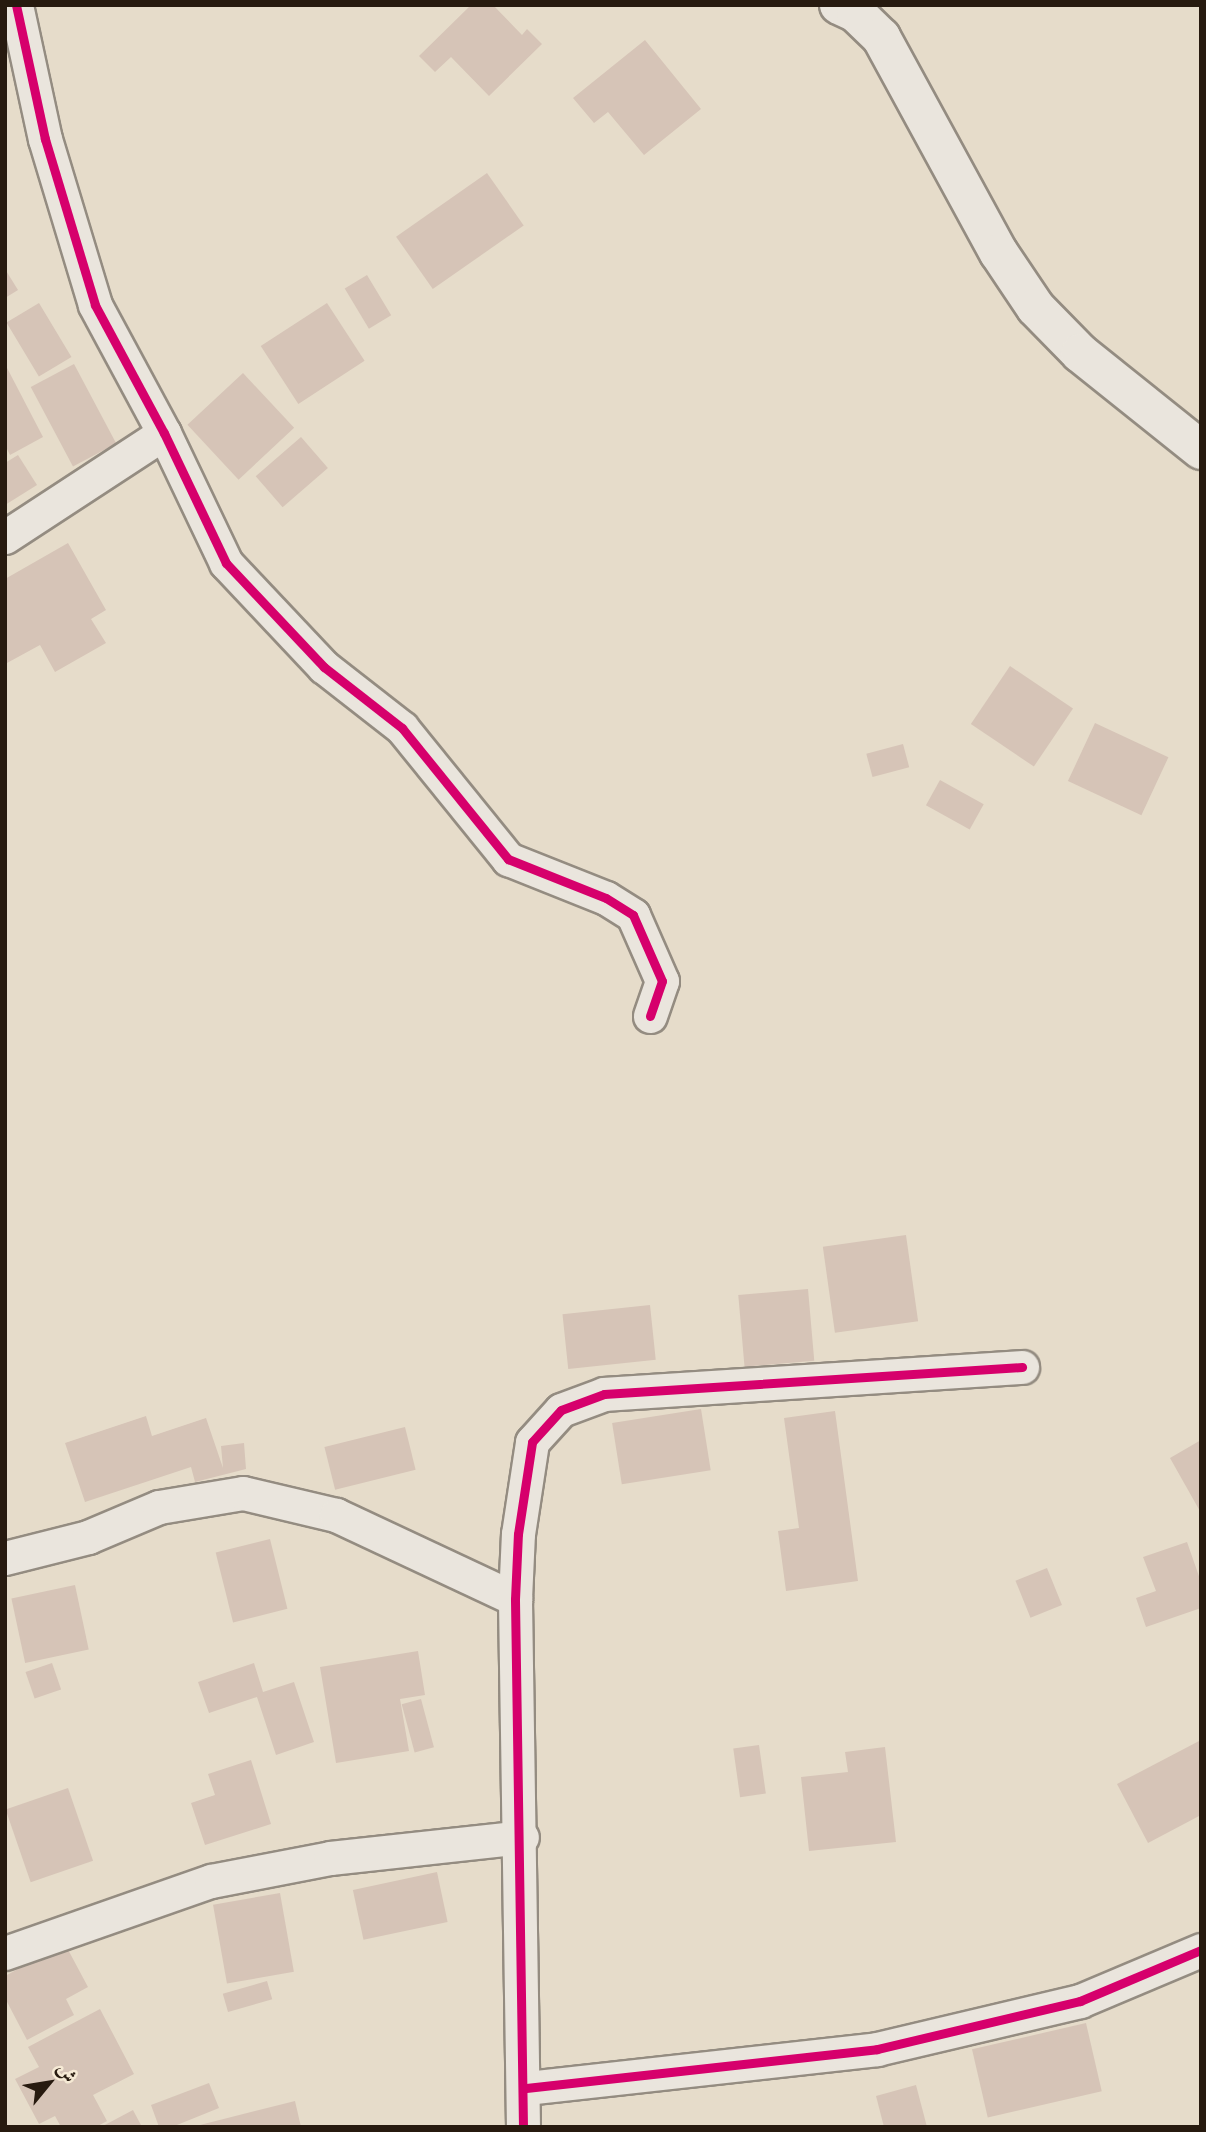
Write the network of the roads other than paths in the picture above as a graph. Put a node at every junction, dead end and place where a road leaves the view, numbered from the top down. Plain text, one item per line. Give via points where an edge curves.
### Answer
1 (16, 5) edge
2 (853, 8) edge
3 (164, 433) junction
4 (1201, 450) edge
5 (5, 537) edge
6 (650, 1016) dead end
7 (1021, 1367) dead end
8 (5, 1558) edge
9 (515, 1599) junction
10 (522, 1837) junction
11 (1201, 1950) edge
12 (5, 1953) edge
13 (526, 2088) junction
14 (523, 2127) edge

1 - 3 street via 46,139 95,305
2 - 4 main road via 881,37 999,253 1036,308 1080,353
3 - 5 street
3 - 6 street via 226,563 324,667 401,728 508,859 606,898 633,915 662,981
7 - 9 street via 604,1394 561,1410 532,1442 518,1535
8 - 9 street via 88,1537 159,1507 243,1493 336,1515
9 - 10 street
10 - 12 street via 330,1858 211,1881
10 - 13 street
11 - 13 street via 1080,2001 877,2049
13 - 14 street

